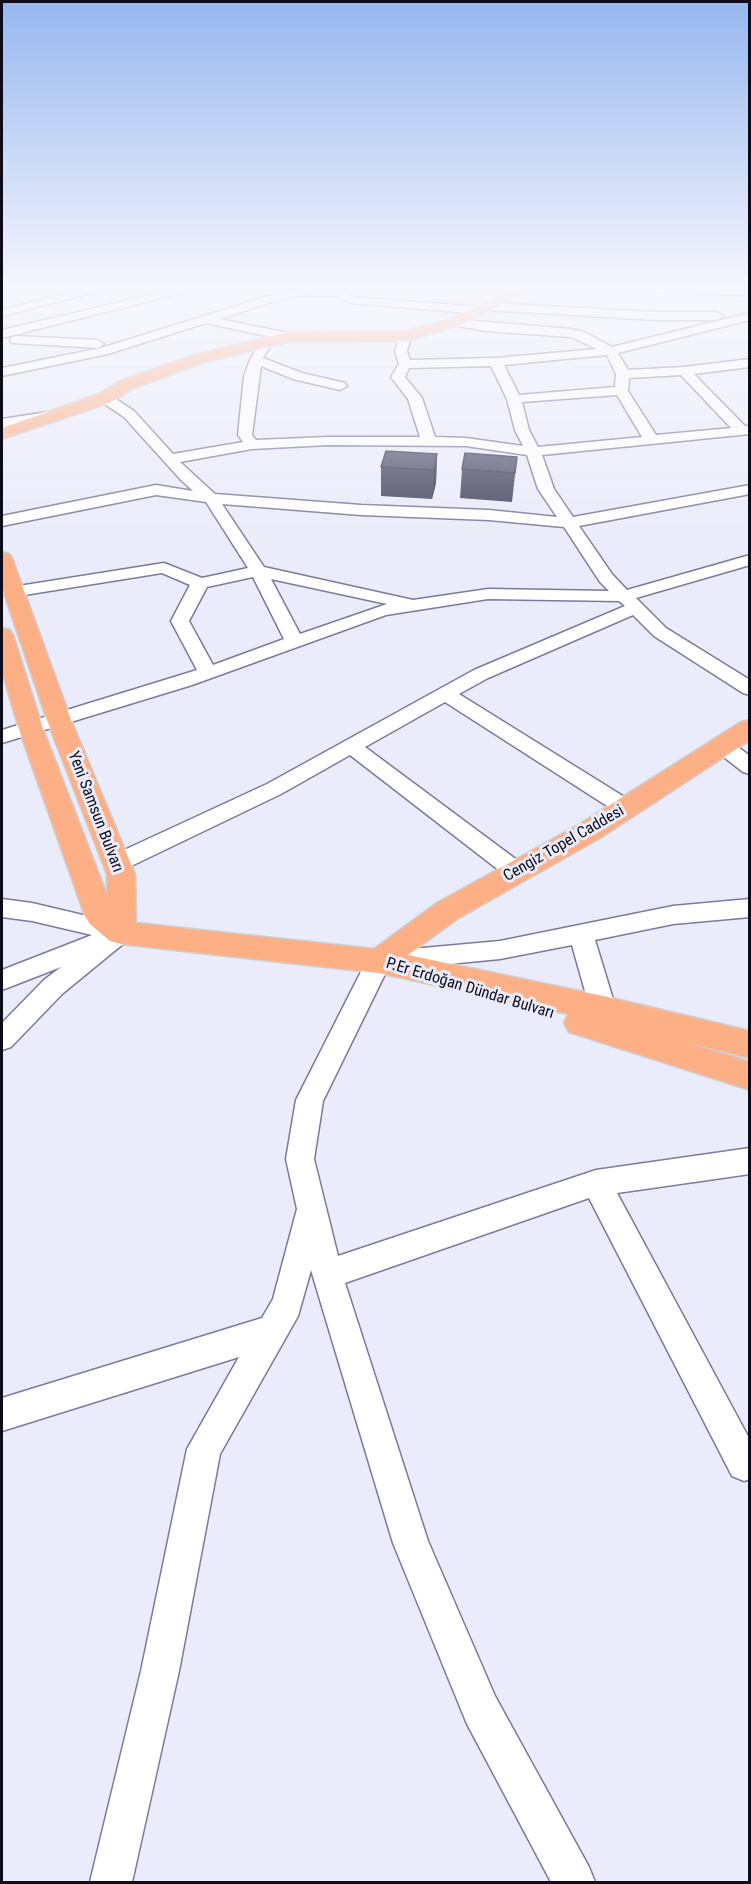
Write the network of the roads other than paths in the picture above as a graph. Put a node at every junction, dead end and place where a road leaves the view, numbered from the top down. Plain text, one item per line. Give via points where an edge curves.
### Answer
1 (150, 376) edge
2 (251, 376) edge
3 (298, 376) edge
4 (399, 376) edge
5 (502, 376) edge
6 (623, 376) edge
7 (690, 376) edge
8 (340, 386) dead end
9 (621, 391) junction
10 (105, 398) junction
11 (514, 399) junction
12 (54, 415) junction
13 (2, 423) edge
14 (745, 430) edge
15 (2, 435) edge
16 (651, 438) junction
17 (429, 442) junction
18 (252, 446) junction
19 (533, 452) junction
20 (170, 459) junction
21 (750, 489) edge
22 (211, 498) junction
23 (2, 521) edge
24 (567, 523) junction
25 (2, 558) edge
26 (746, 565) edge
27 (258, 572) junction
28 (200, 583) junction
29 (12, 592) junction
30 (630, 602) junction
31 (417, 605) junction
32 (2, 635) edge
33 (295, 642) junction
34 (8, 672) edge
35 (208, 673) junction
36 (750, 689) edge
37 (445, 694) junction
38 (59, 720) junction
39 (750, 728) edge
40 (31, 729) junction
41 (2, 737) edge
42 (351, 746) junction
43 (723, 746) junction
44 (750, 767) edge
45 (626, 808) junction
46 (117, 863) junction
47 (517, 872) junction
48 (2, 908) edge
49 (750, 908) edge
50 (121, 933) junction
51 (581, 934) junction
52 (379, 960) junction
53 (2, 980) edge
54 (603, 1009) junction
55 (2, 1039) edge
56 (750, 1046) edge
57 (750, 1076) edge
58 (750, 1161) edge
59 (596, 1183) junction
60 (311, 1208) junction
61 (327, 1274) junction
62 (272, 1331) junction
63 (2, 1414) edge
64 (748, 1466) edge
65 (111, 1882) edge
66 (574, 1882) edge

1 - 10 main road
2 - 18 street via 245,435
3 - 8 street
4 - 17 street via 415,398
5 - 11 street
6 - 9 street
7 - 14 street
9 - 11 street
9 - 16 street
10 - 12 main road
10 - 20 street via 129,414
11 - 19 street
12 - 13 street
12 - 15 main road
14 - 16 street
16 - 19 street
17 - 18 street via 328,441
17 - 19 street via 466,442
18 - 20 street
19 - 24 street via 546,489
20 - 22 street
21 - 24 street
22 - 23 street via 156,490
22 - 24 street
22 - 27 street
24 - 30 street via 606,578
25 - 29 main road, Yeni Samsun Bulvarı
26 - 30 street
27 - 28 street
27 - 31 street
27 - 33 street
28 - 29 street via 164,568
28 - 35 street via 180,621
29 - 38 main road, Yeni Samsun Bulvarı
30 - 31 street via 488,594
30 - 36 street via 660,632
30 - 37 street
31 - 33 street via 383,610
32 - 34 main road, Yeni Samsun Bulvarı
33 - 35 street
34 - 40 main road, Yeni Samsun Bulvarı
35 - 38 street
37 - 42 street
37 - 45 street
38 - 40 street
38 - 46 main road, Yeni Samsun Bulvarı
39 - 43 main road, Cengiz Topel Caddesi
40 - 41 street
40 - 50 main road, Yeni Samsun Bulvarı via 100,916
42 - 46 street via 274,789
42 - 47 street
43 - 44 street
43 - 45 main road, Cengiz Topel Caddesi
45 - 47 main road, Cengiz Topel Caddesi
46 - 50 main road, Yeni Samsun Bulvarı via 122,874
47 - 52 main road, Cengiz Topel Caddesi via 447,911
48 - 50 street
49 - 51 street via 673,915
50 - 52 main road
50 - 53 street
50 - 55 street via 53,987
51 - 52 street via 500,950
51 - 54 street
52 - 54 main road, P.Er Erdoğan Dündar Bulvarı
52 - 57 main road, P.Er Erdoğan Dündar Bulvarı
52 - 60 street via 310,1100 300,1159
54 - 56 main road, P.Er Erdoğan Dündar Bulvarı
58 - 59 street
59 - 61 street
59 - 64 street
60 - 61 street
60 - 62 street via 287,1305
61 - 66 street via 411,1543 481,1710
62 - 63 street
62 - 65 street via 204,1449 160,1671

